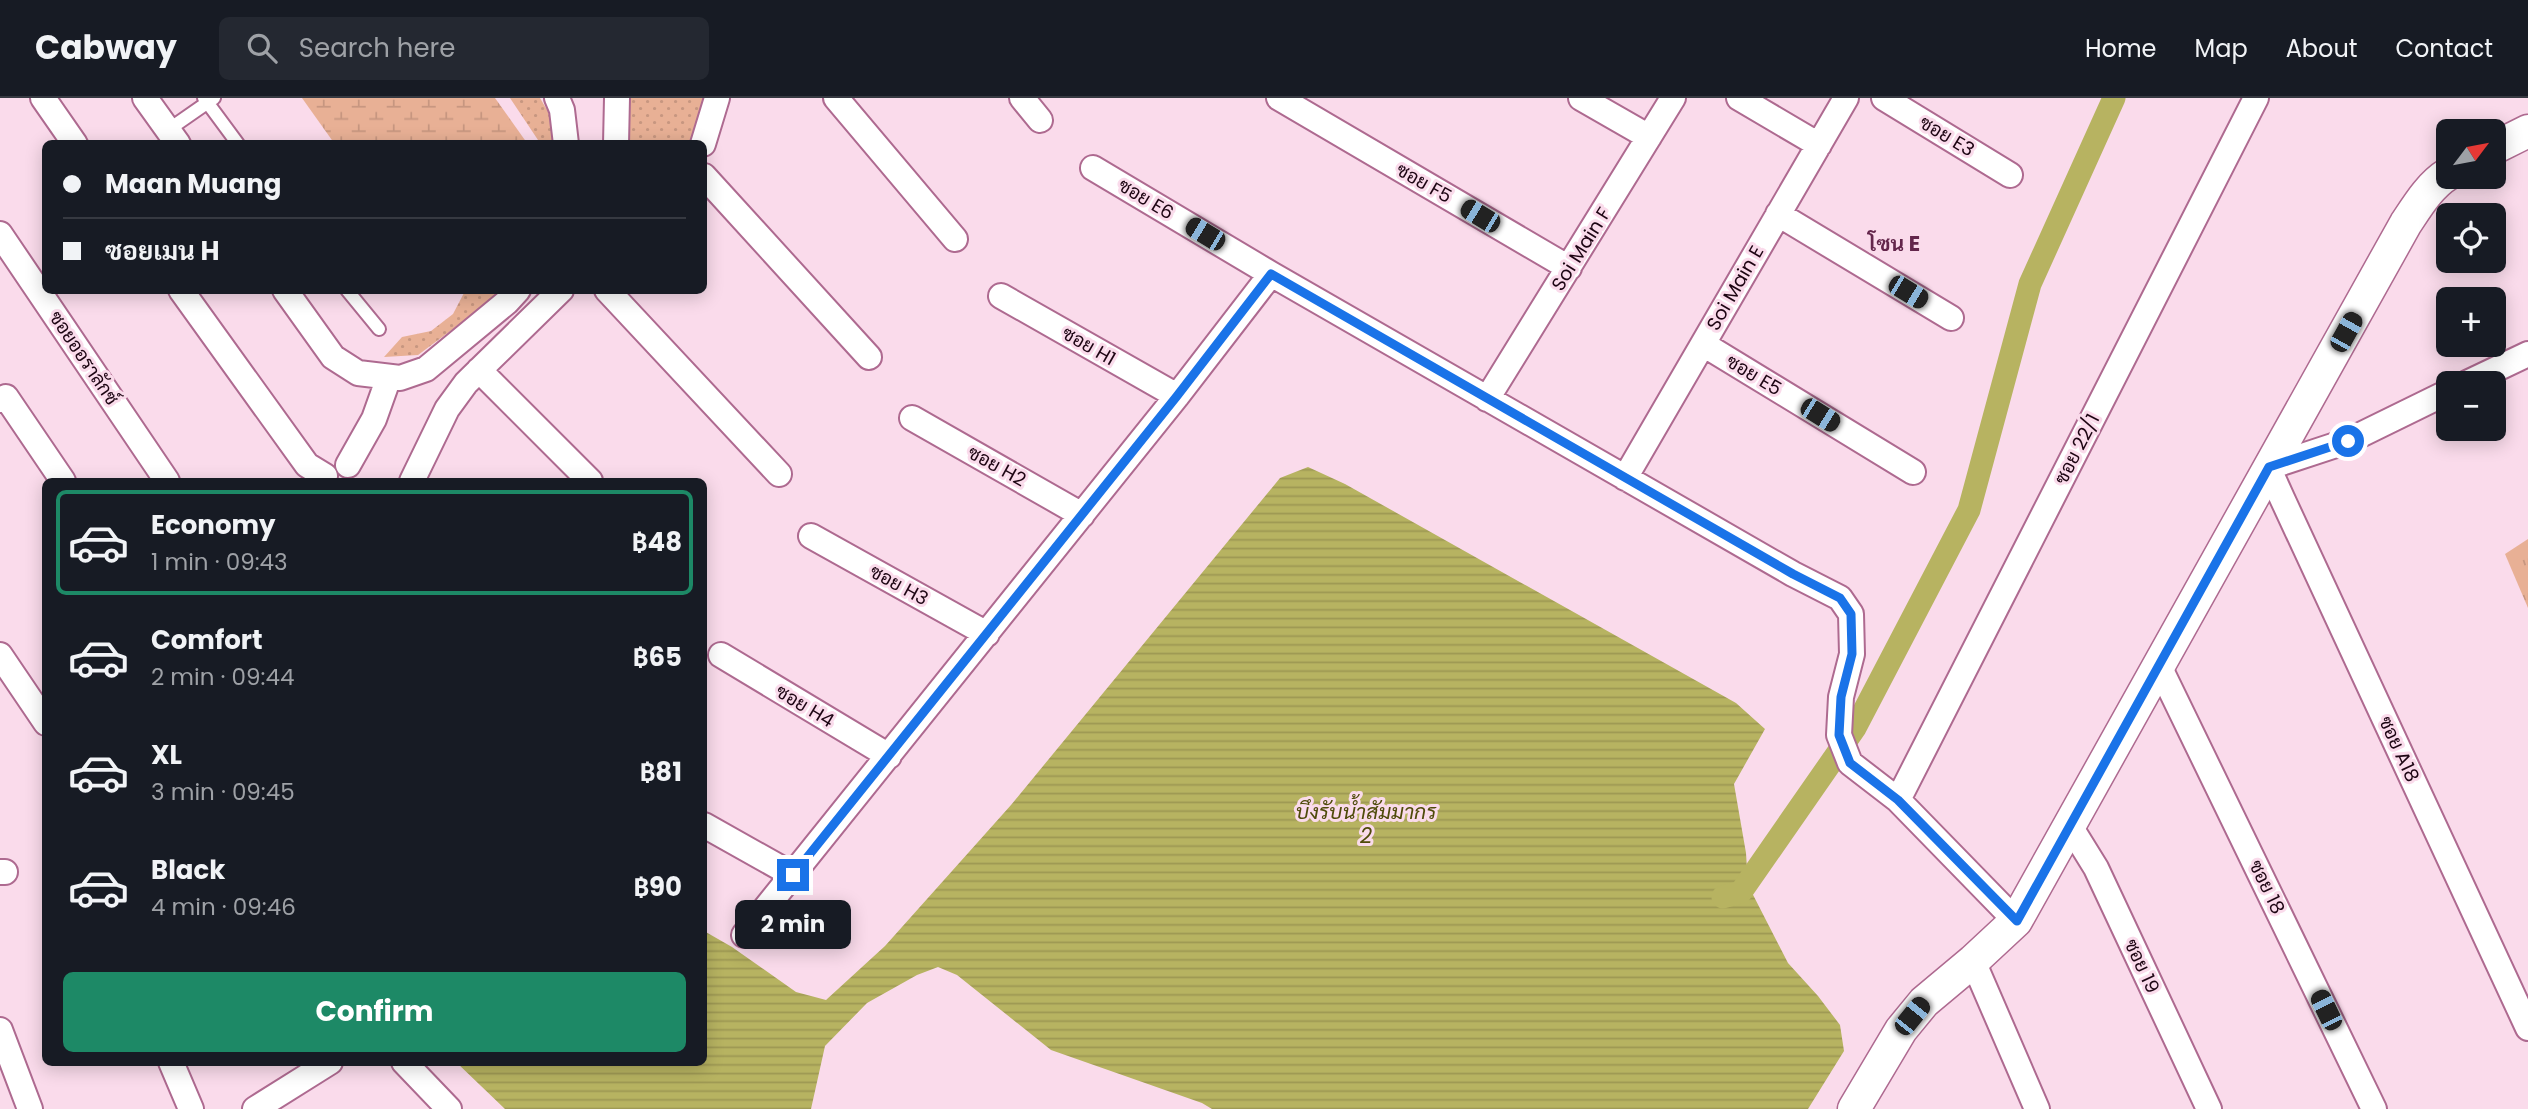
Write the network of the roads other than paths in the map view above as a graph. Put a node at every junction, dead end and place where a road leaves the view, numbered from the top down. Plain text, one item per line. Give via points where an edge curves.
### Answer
1 (43, 98) edge
2 (145, 98) edge
3 (557, 98) edge
4 (617, 98) edge
5 (717, 98) edge
6 (836, 98) edge
7 (1022, 98) edge
8 (1279, 98) edge
9 (1581, 98) edge
10 (1673, 98) edge
11 (1739, 98) edge
12 (1846, 98) edge
13 (1884, 98) edge
14 (2256, 98) edge
15 (209, 100) edge
16 (1040, 120) dead end
17 (2528, 131) edge
18 (173, 137) edge
19 (1649, 137) junction
20 (72, 140) edge
21 (235, 140) edge
22 (566, 140) edge
23 (616, 140) edge
24 (704, 140) edge
25 (2506, 142) edge
26 (1818, 145) junction
27 (1093, 168) dead end
28 (2010, 175) dead end
29 (707, 179) edge
30 (2436, 184) edge
31 (1778, 214) junction
32 (0, 234) edge
33 (955, 239) dead end
34 (1569, 268) junction
35 (1271, 274) junction
36 (184, 294) edge
37 (288, 294) edge
38 (350, 294) edge
39 (515, 294) edge
40 (557, 294) edge
41 (618, 295) edge
42 (1001, 296) dead end
43 (1951, 318) dead end
44 (379, 329) dead end
45 (1703, 344) junction
46 (2528, 354) edge
47 (870, 357) dead end
48 (480, 370) junction
49 (2492, 371) edge
50 (389, 377) junction
51 (1177, 396) junction
52 (2436, 398) edge
53 (1487, 399) junction
54 (0, 400) edge
55 (912, 418) dead end
56 (1913, 472) dead end
57 (2266, 472) junction
58 (354, 473) edge
59 (779, 474) dead end
60 (61, 478) edge
61 (165, 478) edge
62 (323, 478) edge
63 (325, 478) edge
64 (413, 478) edge
65 (587, 478) edge
66 (1625, 478) junction
67 (1082, 515) junction
68 (811, 536) dead end
69 (987, 634) junction
70 (0, 655) edge
71 (721, 655) dead end
72 (2159, 666) junction
73 (42, 717) edge
74 (889, 756) junction
75 (1898, 800) junction
76 (2070, 826) junction
77 (707, 827) edge
78 (793, 875) junction
79 (2017, 921) junction
80 (744, 935) dead end
81 (1973, 961) junction
82 (2528, 1028) edge
83 (0, 1030) edge
84 (173, 1066) edge
85 (324, 1066) edge
86 (408, 1066) edge
87 (30, 1109) edge
88 (191, 1109) edge
89 (255, 1109) edge
90 (449, 1109) edge
91 (1854, 1109) edge
92 (2037, 1109) edge
93 (2209, 1109) edge
94 (2374, 1109) edge

1 - 20 street
2 - 18 street
3 - 22 street
4 - 23 street
5 - 24 street
6 - 33 street
7 - 16 street
8 - 34 street, ซอย F5
9 - 19 street
10 - 19 street, Soi Main F
11 - 26 street
12 - 26 street, Soi Main E
13 - 28 street, ซอย E3
14 - 75 street, ซอย 22/1
15 - 18 lane
15 - 21 lane
17 - 25 street
19 - 34 street, Soi Main F
26 - 31 street, Soi Main E
27 - 35 street, ซอย E6
29 - 47 street
30 - 57 street via 2406,223
31 - 43 street
31 - 45 street, Soi Main E
32 - 61 street, ซอยออราลักซ์
34 - 53 street, Soi Main F
35 - 51 street
35 - 53 street, ซอย E6
36 - 62 street via 307,465
37 - 50 street via 333,357 358,373
38 - 44 lane
39 - 50 street via 426,369
40 - 48 street
41 - 59 street
42 - 51 street, ซอย H1
45 - 56 street, ซอย E5
45 - 66 street, Soi Main E
46 - 49 street
48 - 64 street via 447,409
48 - 65 street
50 - 58 street
51 - 67 street
52 - 57 street via 2348,441
53 - 66 street, ซอย E6
54 - 60 street via 6,397
55 - 67 street, ซอย H2
57 - 72 street
57 - 82 street, ซอย A18 via 2283,498
58 - 63 street via 342,464 331,467
66 - 75 street, ซอย E6 via 1840,598 1851,614 1852,654 1841,697 1839,735 1850,761
67 - 69 street
68 - 69 street, ซอย H3
69 - 74 street
70 - 73 street
71 - 74 street, ซอย H4
72 - 76 street
72 - 94 street, ซอย 18
74 - 78 street
75 - 79 street
76 - 79 street
76 - 93 street, ซอย 19 via 2096,868
77 - 78 street
78 - 80 street
79 - 81 street
81 - 91 street via 1916,1011
81 - 92 street
83 - 87 street
84 - 88 street
85 - 89 street
86 - 90 street

